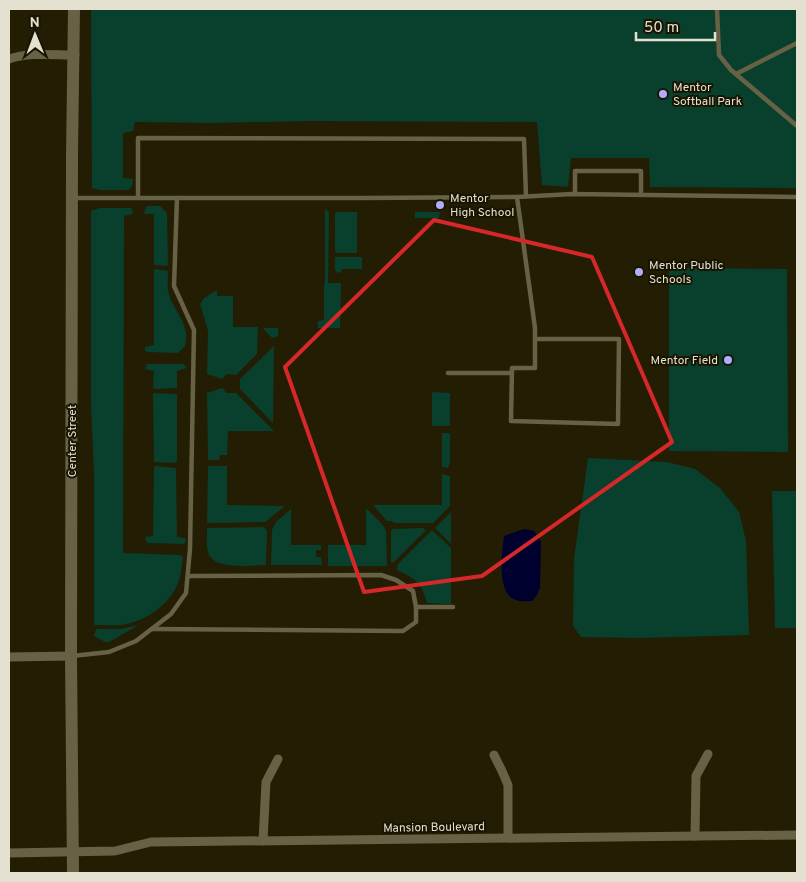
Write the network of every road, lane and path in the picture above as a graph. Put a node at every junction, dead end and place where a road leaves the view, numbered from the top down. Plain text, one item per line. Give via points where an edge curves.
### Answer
1 (74, 9) edge
2 (717, 9) edge
3 (797, 43) edge
4 (75, 55) junction
5 (9, 60) edge
6 (736, 74) junction
7 (797, 126) edge
8 (576, 194) junction
9 (641, 195) junction
10 (526, 196) junction
11 (517, 197) junction
12 (797, 197) edge
13 (72, 198) junction
14 (138, 198) junction
15 (177, 198) junction
16 (536, 339) junction
17 (448, 373) dead end
18 (511, 374) junction
19 (189, 576) junction
20 (416, 607) junction
21 (453, 607) dead end
22 (152, 629) junction
23 (71, 656) junction
24 (9, 657) edge
25 (708, 754) dead end
26 (494, 755) dead end
27 (278, 759) dead end
28 (797, 835) edge
29 (695, 836) junction
30 (508, 838) junction
31 (263, 841) junction
32 (73, 852) junction
33 (9, 853) edge
34 (73, 873) edge

1 - 4 main road, Center Street
2 - 6 lane via 719,55
3 - 6 lane
4 - 5 street via 25,56
4 - 13 main road, Center Street
6 - 7 lane
8 - 9 lane
8 - 9 lane via 575,171 641,171
8 - 10 lane
9 - 12 lane
10 - 11 lane
10 - 14 lane via 524,139 138,138
11 - 15 lane
11 - 16 lane
13 - 14 lane
13 - 23 main road, Center Street
14 - 15 lane
15 - 19 lane via 174,286 194,330
16 - 18 lane via 535,368 512,368
16 - 18 lane via 619,339 618,424 510,421
17 - 18 lane
19 - 20 lane via 381,575 413,591
19 - 22 lane via 183,598 171,614
20 - 21 lane
20 - 22 lane via 416,622 403,631
22 - 23 lane via 136,641 109,652
23 - 24 street
23 - 32 main road, Center Street
25 - 29 street via 696,776
26 - 30 street via 508,785
27 - 31 street via 266,782
28 - 29 street, Mansion Boulevard
29 - 30 street, Mansion Boulevard
30 - 31 street, Mansion Boulevard
31 - 32 street, Mansion Boulevard via 151,842 115,851
32 - 33 street, Mansion Boulevard
32 - 34 main road, Center Street

